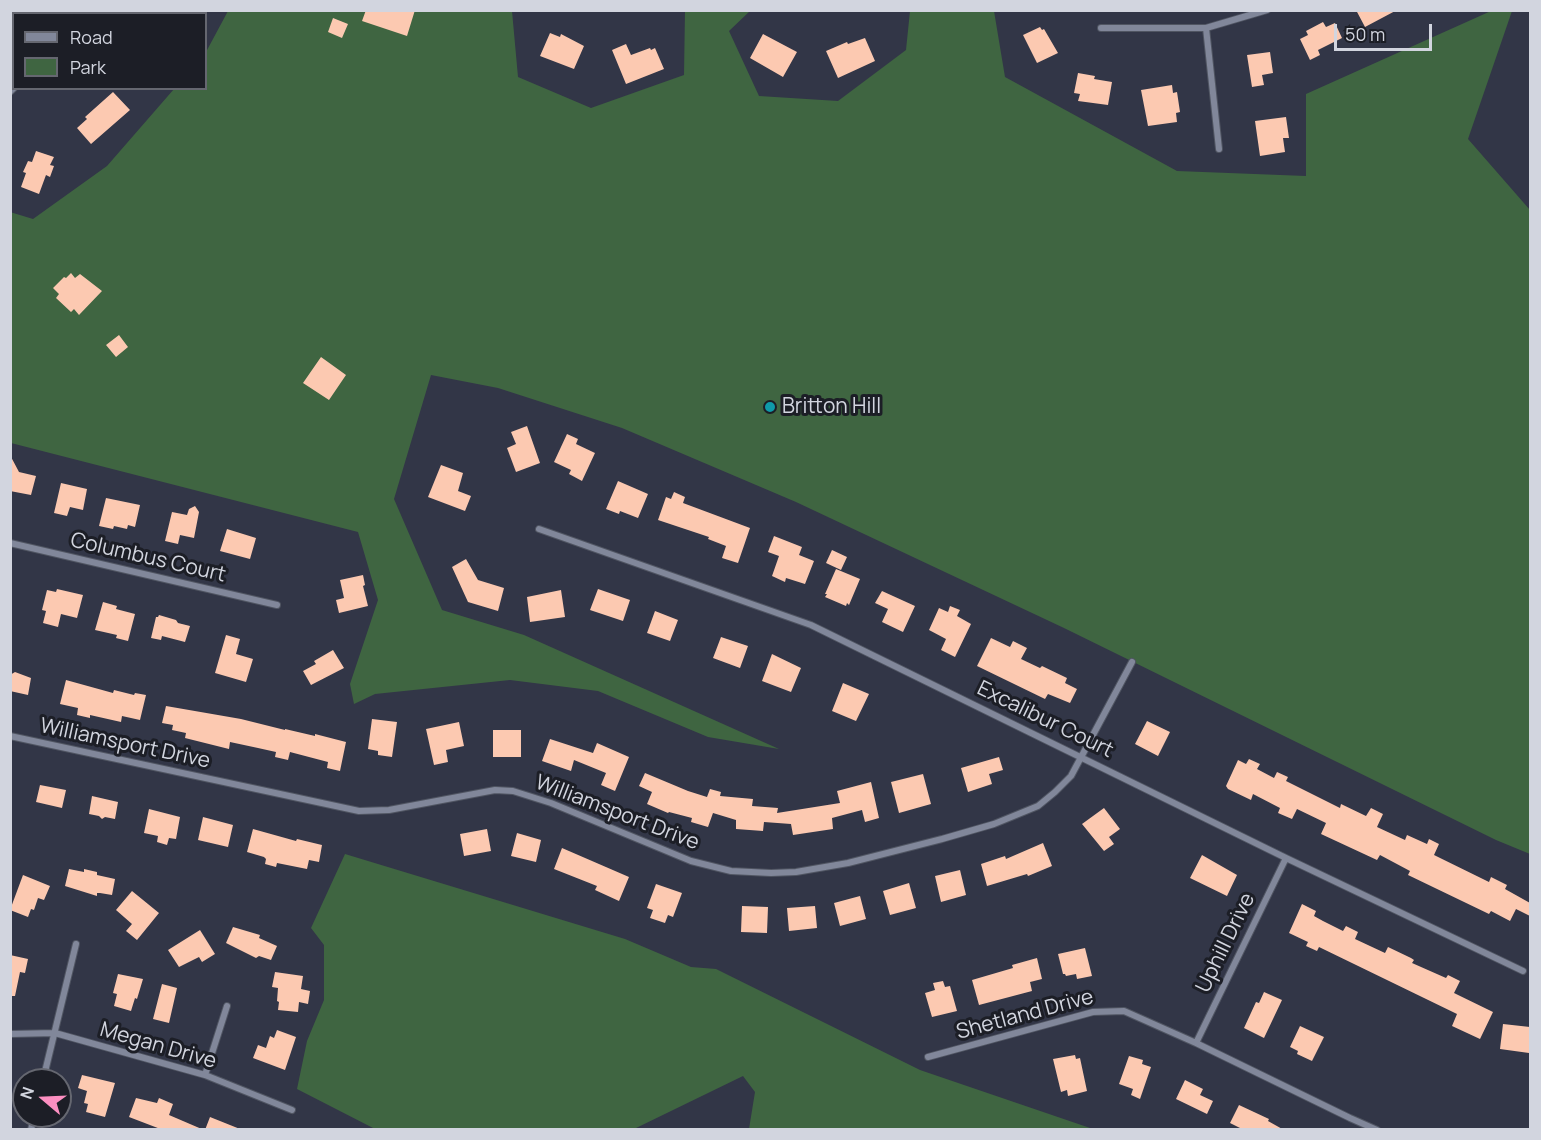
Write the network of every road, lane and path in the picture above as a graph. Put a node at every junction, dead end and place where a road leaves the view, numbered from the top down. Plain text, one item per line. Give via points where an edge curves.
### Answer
1 (1267, 10) edge
2 (1101, 28) dead end
3 (1206, 28) junction
4 (1219, 150) dead end
5 (539, 529) dead end
6 (10, 543) edge
7 (278, 605) dead end
8 (1132, 662) dead end
9 (10, 736) edge
10 (1082, 757) junction
11 (1286, 858) junction
12 (76, 944) dead end
13 (1523, 971) dead end
14 (227, 1006) dead end
15 (55, 1033) junction
16 (10, 1034) edge
17 (1196, 1043) junction
18 (928, 1057) dead end
19 (46, 1068) edge
20 (205, 1075) junction
21 (292, 1110) dead end
22 (1377, 1130) edge

1 - 3 street
2 - 3 street
3 - 4 street
5 - 10 street, Excalibur Court via 811,625
6 - 7 street, Columbus Court
8 - 10 street, Williamsport Drive
9 - 10 street, Williamsport Drive via 359,811 389,810 495,790 513,791 691,861 731,871 771,873 848,863 994,824 1038,806 1071,776
10 - 11 street, Excalibur Court
11 - 13 street, Excalibur Court
11 - 17 street, Uphill Drive
12 - 15 street
14 - 20 street
15 - 16 street, Megan Drive
15 - 19 street
15 - 20 street, Megan Drive
17 - 18 street, Shetland Drive via 1124,1011 1106,1010
17 - 22 street
20 - 21 street, Megan Drive

